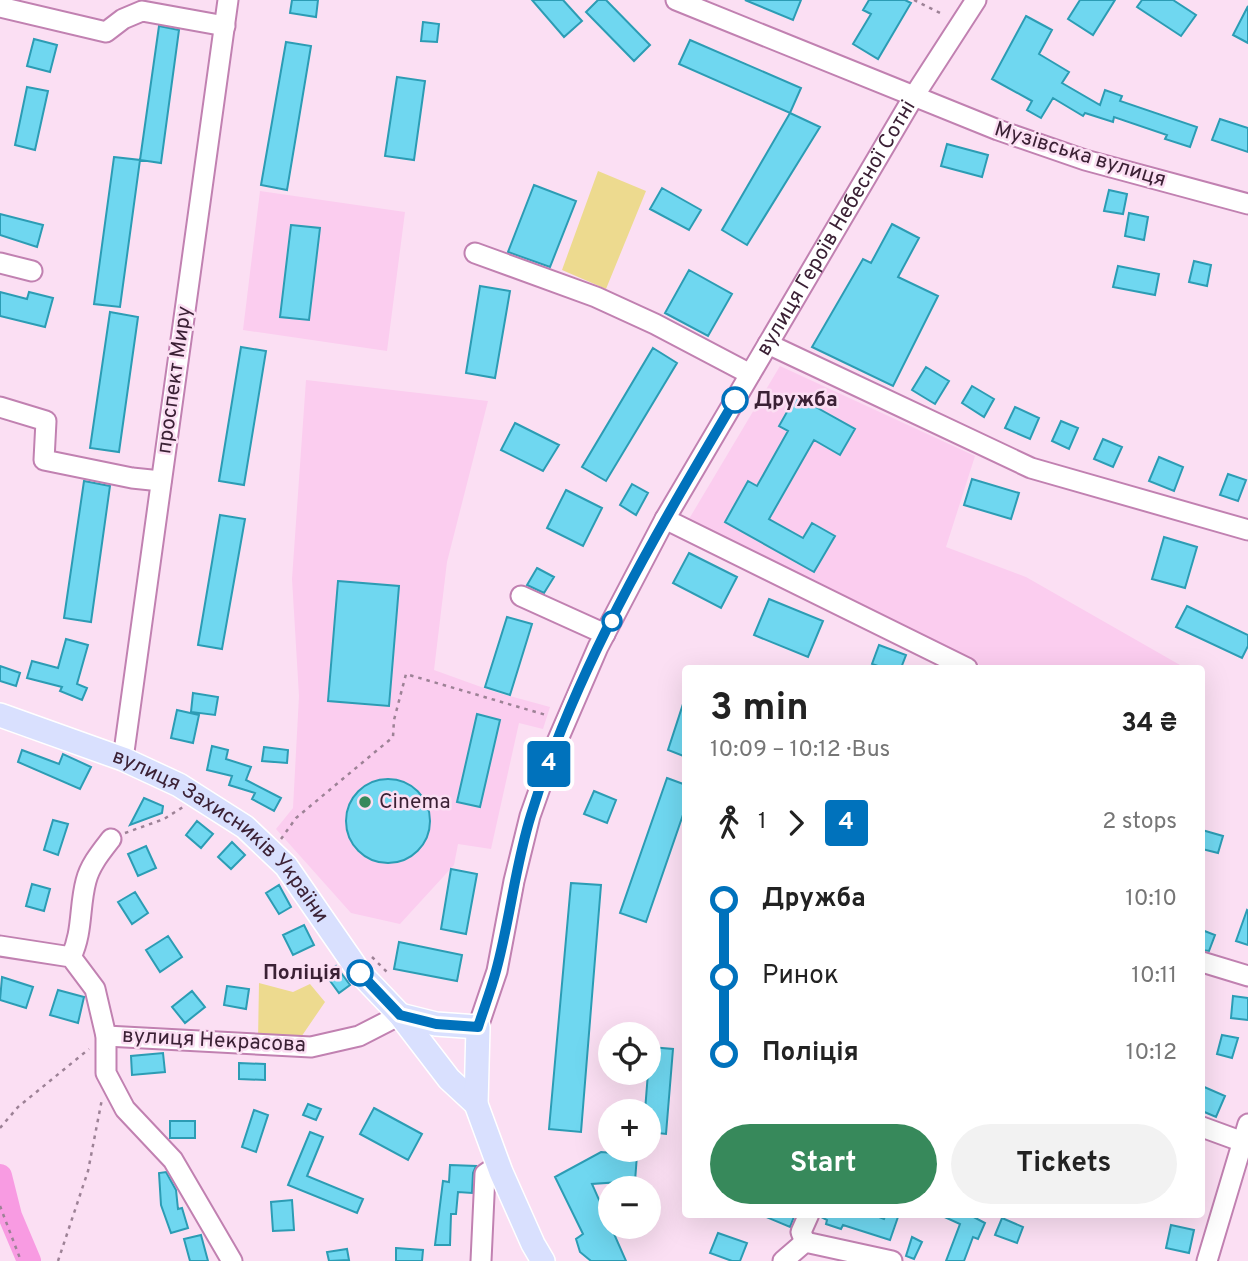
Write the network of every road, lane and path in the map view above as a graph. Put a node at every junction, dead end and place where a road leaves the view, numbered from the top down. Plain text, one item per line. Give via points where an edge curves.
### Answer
1 (228, 0) edge
2 (676, 0) edge
3 (914, 0) edge
4 (976, 0) edge
5 (0, 7) edge
6 (942, 14) dead end
7 (225, 26) junction
8 (914, 96) junction
9 (1248, 204) edge
10 (475, 253) dead end
11 (0, 263) edge
12 (32, 271) dead end
13 (768, 344) junction
14 (750, 374) junction
15 (0, 407) edge
16 (161, 481) junction
17 (665, 519) junction
18 (1248, 530) edge
19 (521, 596) dead end
20 (605, 634) junction
21 (957, 665) edge
22 (0, 715) edge
23 (546, 715) dead end
24 (123, 759) junction
25 (188, 804) dead end
26 (137, 828) dead end
27 (111, 839) dead end
28 (279, 841) dead end
29 (0, 946) edge
30 (368, 952) dead end
31 (71, 957) junction
32 (1205, 963) edge
33 (390, 975) dead end
34 (1248, 976) edge
35 (400, 1015) junction
36 (478, 1027) junction
37 (106, 1036) junction
38 (106, 1073) junction
39 (476, 1104) junction
40 (1205, 1127) edge
41 (0, 1128) edge
42 (1246, 1133) edge
43 (498, 1166) junction
44 (0, 1206) edge
45 (806, 1218) edge
46 (805, 1242) junction
47 (21, 1261) edge
48 (58, 1261) edge
49 (232, 1261) edge
50 (481, 1261) edge
51 (543, 1261) edge
52 (783, 1261) edge
53 (892, 1261) edge
54 (1207, 1261) edge

1 - 7 street, проспект Миру
2 - 8 street, Музівська вулиця
3 - 6 path
4 - 8 street, вулиця Героїв Небесної Сотні
5 - 7 street via 106,32 142,11
7 - 16 street, проспект Миру
8 - 9 street, Музівська вулиця via 1085,160
8 - 13 street, вулиця Героїв Небесної Сотні
10 - 14 street via 596,298
11 - 12 street
13 - 14 street, вулиця Героїв Небесної Сотні
13 - 18 street via 1031,468
14 - 17 street, вулиця Героїв Небесної Сотні
15 - 16 street via 46,421 44,460
16 - 24 street, проспект Миру
17 - 20 street, вулиця Героїв Небесної Сотні
17 - 21 street
19 - 20 street
20 - 36 street, вулиця Героїв Небесної Сотні via 530,816 497,971
22 - 24 main road, вулиця Захисників України
23 - 28 path via 406,674 393,737 296,818
24 - 35 main road, вулиця Захисників України via 179,785 253,835 286,866 360,973
25 - 26 path
27 - 31 street via 86,878 78,942
29 - 31 street
30 - 33 path
31 - 37 street via 95,989
32 - 34 street
35 - 36 main road
35 - 37 street, вулиця Некрасова via 359,1036 311,1047
35 - 39 main road, вулиця Захисників України via 423,1048
36 - 39 main road, вулиця Героїв Небесної Сотні
37 - 38 street
37 - 41 path via 18,1107
38 - 48 path via 88,1171
38 - 49 street via 125,1109 173,1160
39 - 43 main road, вулиця Героїв Небесної Сотні
40 - 42 street
42 - 54 street
43 - 50 street via 485,1174
43 - 51 main road, вулиця Героїв Небесної Сотні
44 - 47 path
45 - 46 street via 801,1232
46 - 52 street
46 - 53 street

